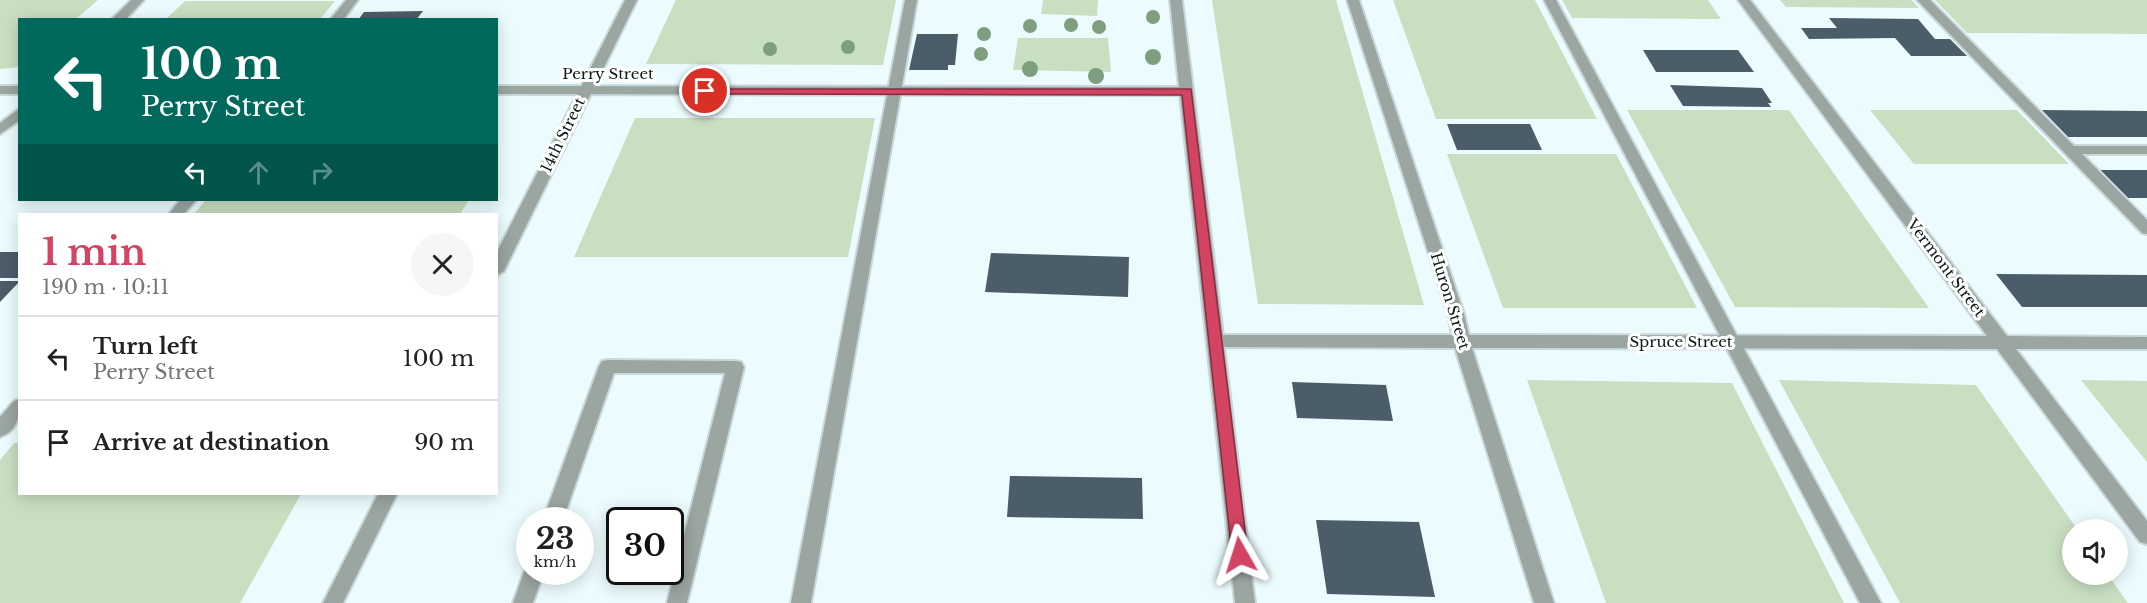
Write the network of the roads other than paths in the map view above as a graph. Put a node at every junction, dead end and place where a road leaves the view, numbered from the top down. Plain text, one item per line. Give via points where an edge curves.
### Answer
1 (138, 0) edge
2 (352, 0) edge
3 (631, 0) edge
4 (911, 0) edge
5 (1176, 0) edge
6 (1353, 0) edge
7 (1550, 0) edge
8 (1744, 0) edge
9 (1923, 0) edge
10 (119, 18) edge
11 (338, 18) edge
12 (0, 90) edge
13 (18, 90) edge
14 (498, 90) edge
15 (586, 90) junction
16 (1187, 91) junction
17 (894, 92) junction
18 (18, 114) edge
19 (0, 130) edge
20 (2069, 150) junction
21 (2147, 150) edge
22 (187, 201) edge
23 (177, 213) edge
24 (2147, 229) edge
25 (498, 267) edge
26 (1216, 341) junction
27 (1462, 342) junction
28 (1732, 342) junction
29 (2003, 343) junction
30 (2147, 343) edge
31 (18, 408) edge
32 (0, 430) edge
33 (387, 495) edge
34 (558, 507) edge
35 (2147, 536) edge
36 (529, 585) edge
37 (333, 603) edge
38 (523, 603) edge
39 (677, 603) edge
40 (801, 603) edge
41 (1245, 603) edge
42 (1544, 603) edge
43 (1871, 603) edge

1 - 10 street
2 - 11 street
3 - 15 street, 14th Street
4 - 17 street
5 - 16 street
6 - 27 street, Huron Street
7 - 28 street
8 - 29 street, Vermont Street
9 - 20 street
12 - 13 street
14 - 15 street, Perry Street
15 - 17 street, Perry Street
15 - 25 street, 14th Street
16 - 17 street, Perry Street
16 - 26 street
17 - 40 street
18 - 19 street
20 - 21 street
20 - 24 street
22 - 23 street
26 - 27 street, Spruce Street
26 - 41 street
27 - 28 street, Spruce Street
27 - 42 street, Huron Street
28 - 29 street, Spruce Street
28 - 43 street
29 - 30 street, Spruce Street
29 - 35 street, Vermont Street
31 - 32 street
33 - 37 street
34 - 39 street via 608,366 735,367
36 - 38 street

